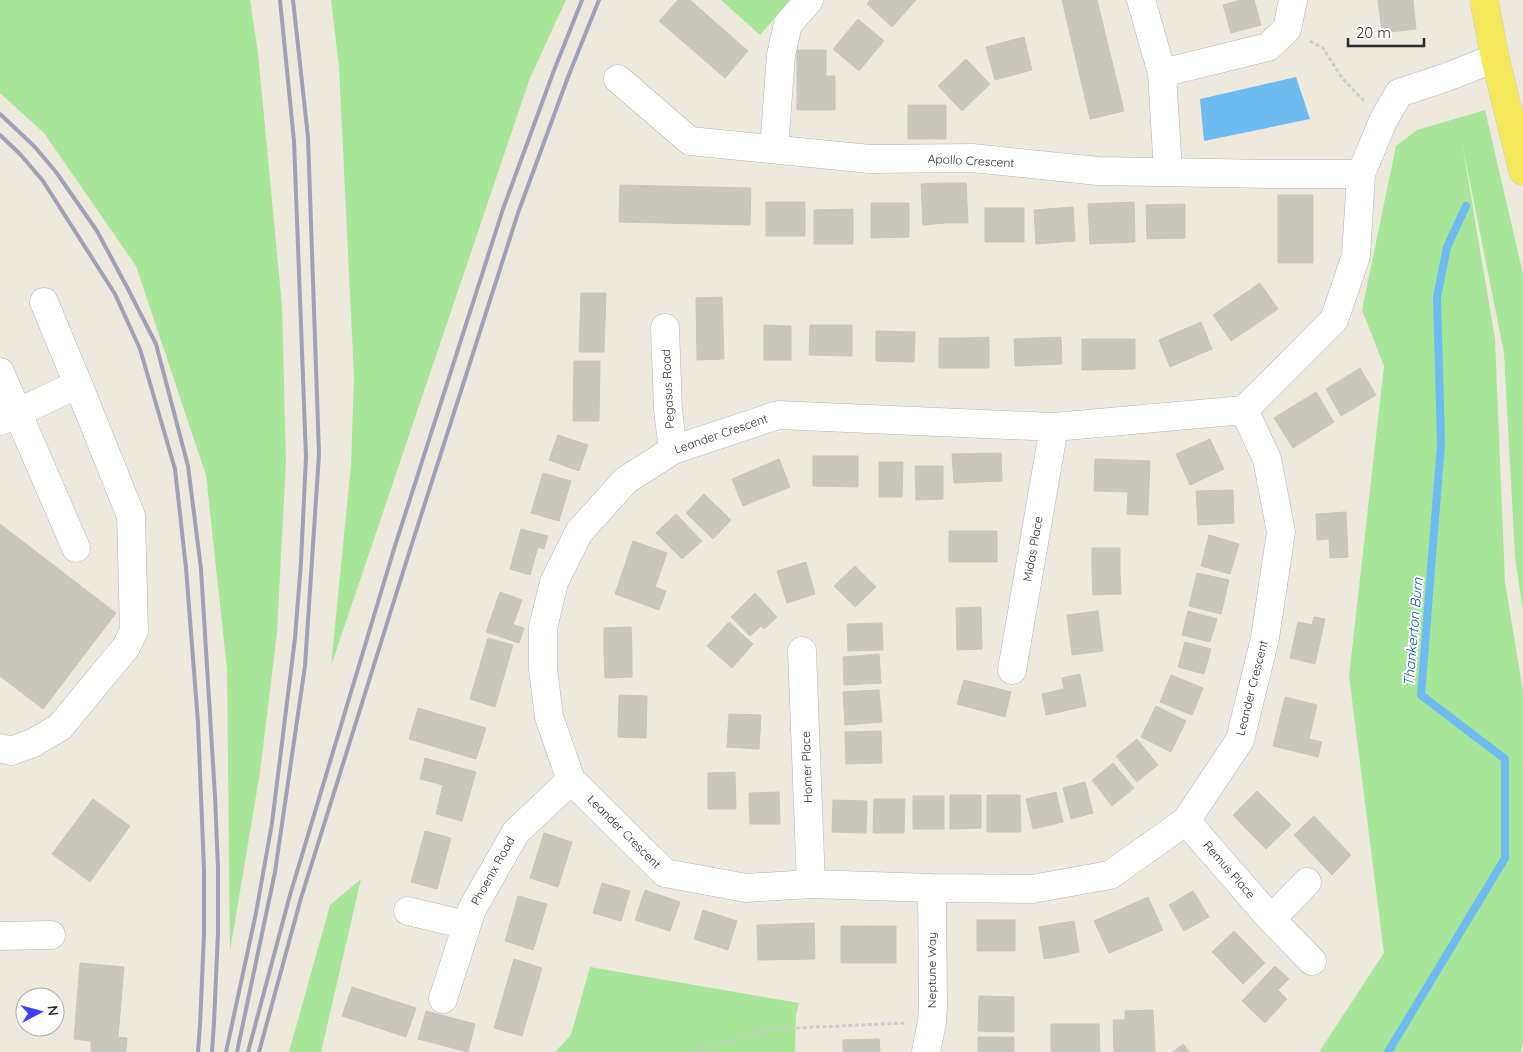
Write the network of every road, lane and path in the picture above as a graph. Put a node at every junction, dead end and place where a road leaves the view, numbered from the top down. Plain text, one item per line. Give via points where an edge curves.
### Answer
1 (809, 0) edge
2 (1141, 0) edge
3 (1293, 0) edge
4 (1484, 0) edge
5 (1287, 29) junction
6 (1496, 58) junction
7 (1162, 73) junction
8 (618, 79) dead end
9 (1383, 121) junction
10 (774, 149) junction
11 (1523, 171) edge
12 (1168, 172) junction
13 (1361, 174) junction
14 (44, 302) dead end
15 (665, 328) dead end
16 (0, 372) edge
17 (78, 384) junction
18 (1244, 410) junction
19 (9, 417) edge
20 (1054, 427) junction
21 (673, 450) junction
22 (76, 548) dead end
23 (802, 651) dead end
24 (1012, 670) dead end
25 (0, 748) edge
26 (572, 780) junction
27 (1186, 821) junction
28 (1307, 882) dead end
29 (812, 884) junction
30 (932, 888) junction
31 (408, 911) dead end
32 (1271, 919) junction
33 (466, 926) junction
34 (51, 935) dead end
35 (0, 936) edge
36 (1312, 961) dead end
37 (443, 999) dead end
38 (932, 1022) junction
39 (689, 1052) edge
40 (926, 1052) edge

1 - 10 street via 788,24 781,55
2 - 7 street
3 - 5 street
4 - 6 main road
5 - 7 street via 1268,47
5 - 9 path via 1323,48 1342,78
6 - 9 street via 1399,93
6 - 11 main road
7 - 12 street
8 - 10 street, Apollo Crescent via 690,141
9 - 13 street
10 - 12 street, Apollo Crescent via 870,159 972,158 1098,171
12 - 13 street, Apollo Crescent
13 - 18 street via 1356,256 1334,320
14 - 17 street
15 - 21 street, Pegasus Road
16 - 19 street
17 - 19 street
17 - 25 street via 131,516 134,631 126,647 60,727 11,751
18 - 20 street, Leander Crescent
18 - 27 street, Leander Crescent via 1267,459 1281,532 1265,638 1240,740
19 - 22 street
20 - 21 street, Leander Crescent via 778,415
20 - 24 street, Midas Place
21 - 26 street, Leander Crescent via 626,480 579,532 554,582 543,628 543,669 549,717
23 - 29 street, Homer Place
26 - 29 street, Leander Crescent via 665,873 746,888
26 - 33 street, Phoenix Road via 516,832 472,909
27 - 30 street, Leander Crescent via 1110,875 1032,889
27 - 32 street, Remus Place
28 - 32 street
29 - 30 street, Leander Crescent
30 - 38 street, Neptune Way
31 - 33 street
32 - 36 street, Remus Place
33 - 37 street, Phoenix Road
34 - 35 street
38 - 39 path via 773,1029
38 - 40 street, Neptune Way

